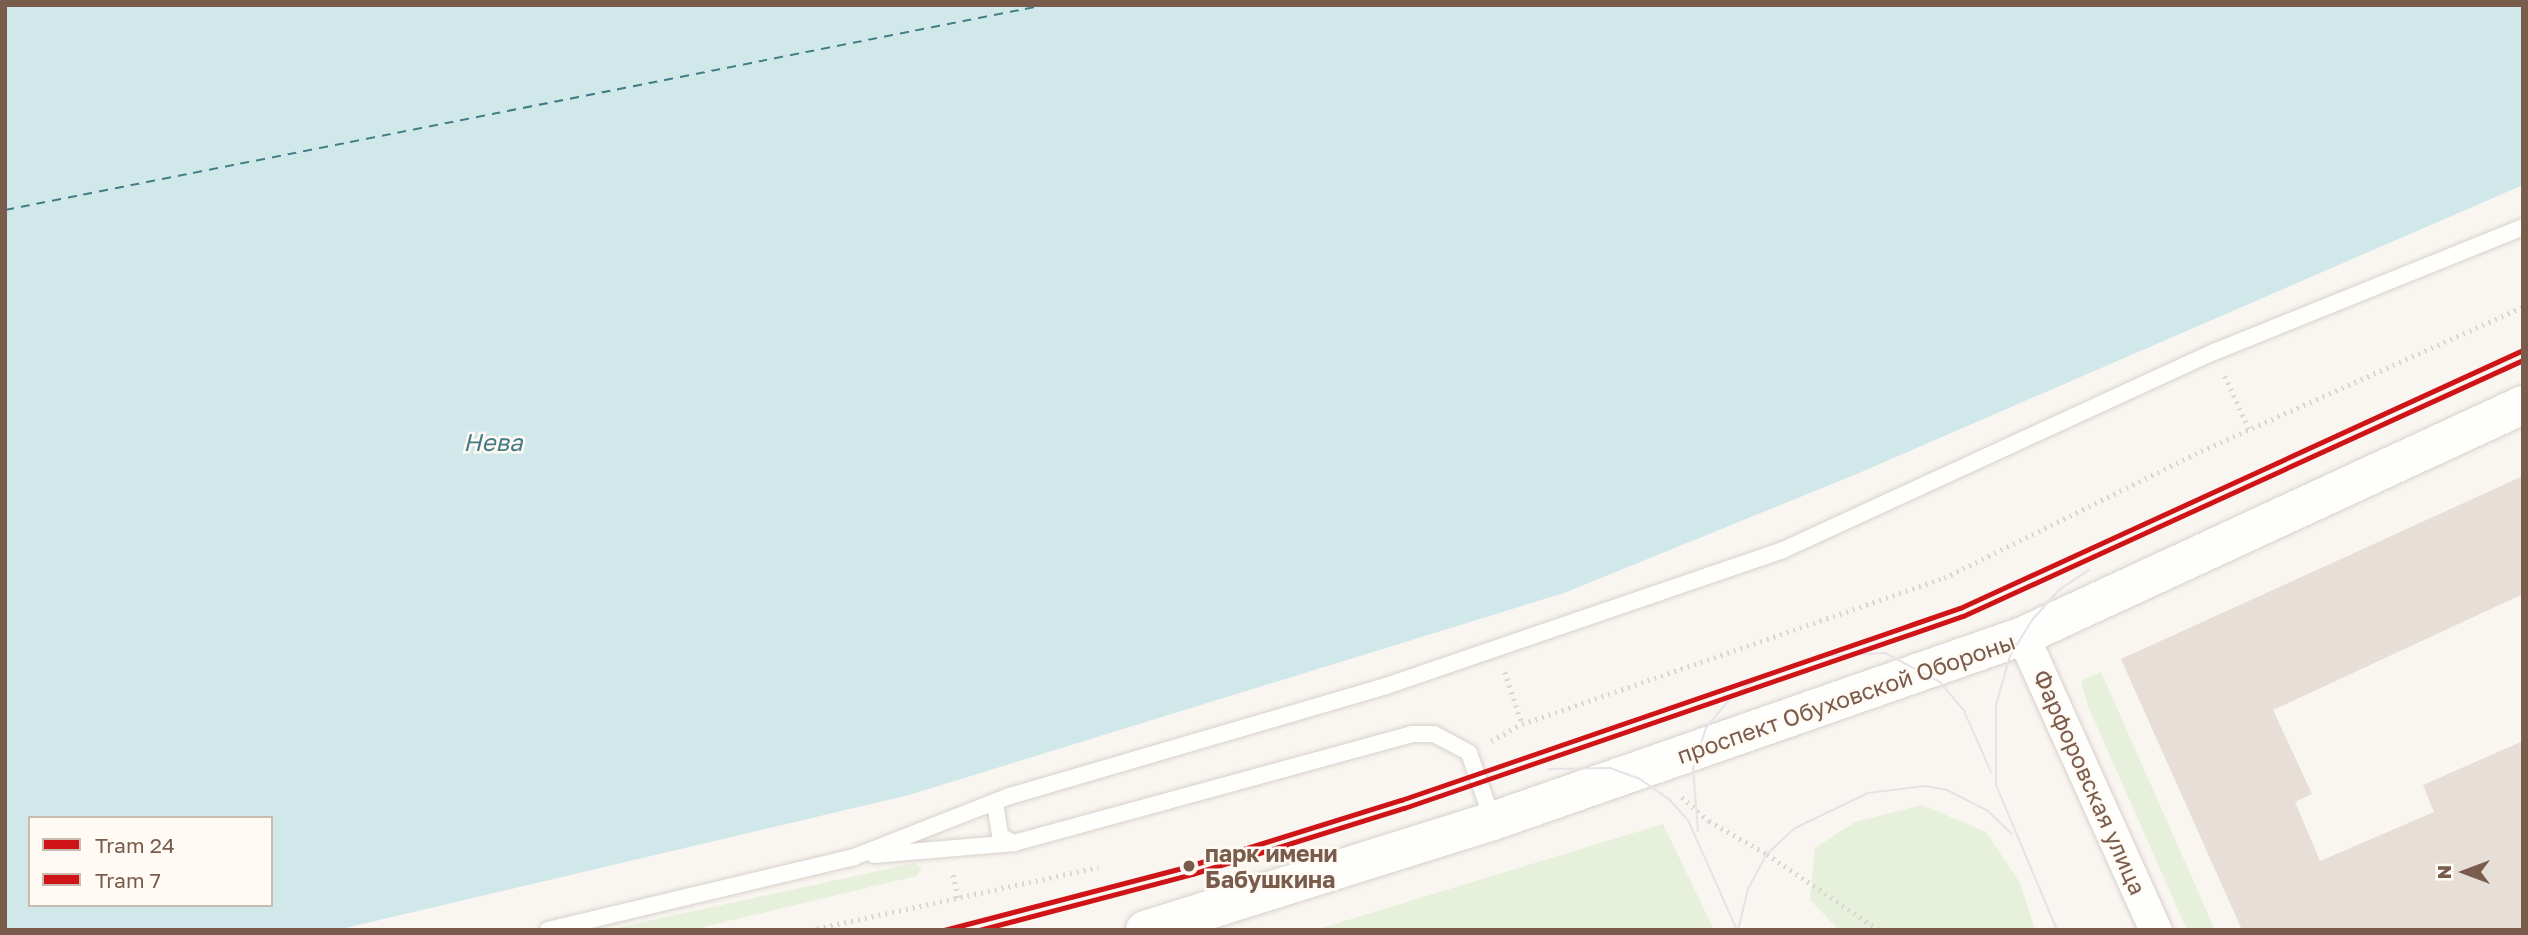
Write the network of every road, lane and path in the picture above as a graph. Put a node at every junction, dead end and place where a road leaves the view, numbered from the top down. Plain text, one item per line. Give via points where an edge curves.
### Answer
1 (2523, 227) edge
2 (2523, 307) edge
3 (2230, 387) dead end
4 (2523, 405) edge
5 (2249, 429) junction
6 (2023, 636) junction
7 (1508, 682) dead end
8 (1522, 724) junction
9 (1469, 753) junction
10 (1679, 793) dead end
11 (995, 803) junction
12 (1493, 821) junction
13 (1014, 843) junction
14 (854, 857) junction
15 (951, 865) dead end
16 (1098, 867) dead end
17 (959, 900) junction
18 (1194, 923) edge
19 (548, 930) edge
20 (810, 930) edge
21 (1145, 930) edge
22 (1879, 930) edge
23 (2156, 930) edge

1 - 11 lane via 2214,352 1781,551 1386,686 1091,770
2 - 5 path
3 - 5 path
4 - 6 main road, проспект Обуховской Обороны
5 - 8 path via 1944,579
6 - 12 main road, проспект Обуховской Обороны
6 - 23 street, Фарфоровская улица
7 - 8 path
8 - 9 path
9 - 12 lane
9 - 13 lane via 1434,734 1389,737 1211,792
10 - 22 path via 1709,821 1767,854
11 - 13 lane via 1000,836
11 - 14 lane
12 - 18 main road, проспект Обуховской Обороны
13 - 14 lane
14 - 19 lane
15 - 17 path
16 - 17 path
17 - 20 path
18 - 21 main road, проспект Обуховской Обороны

